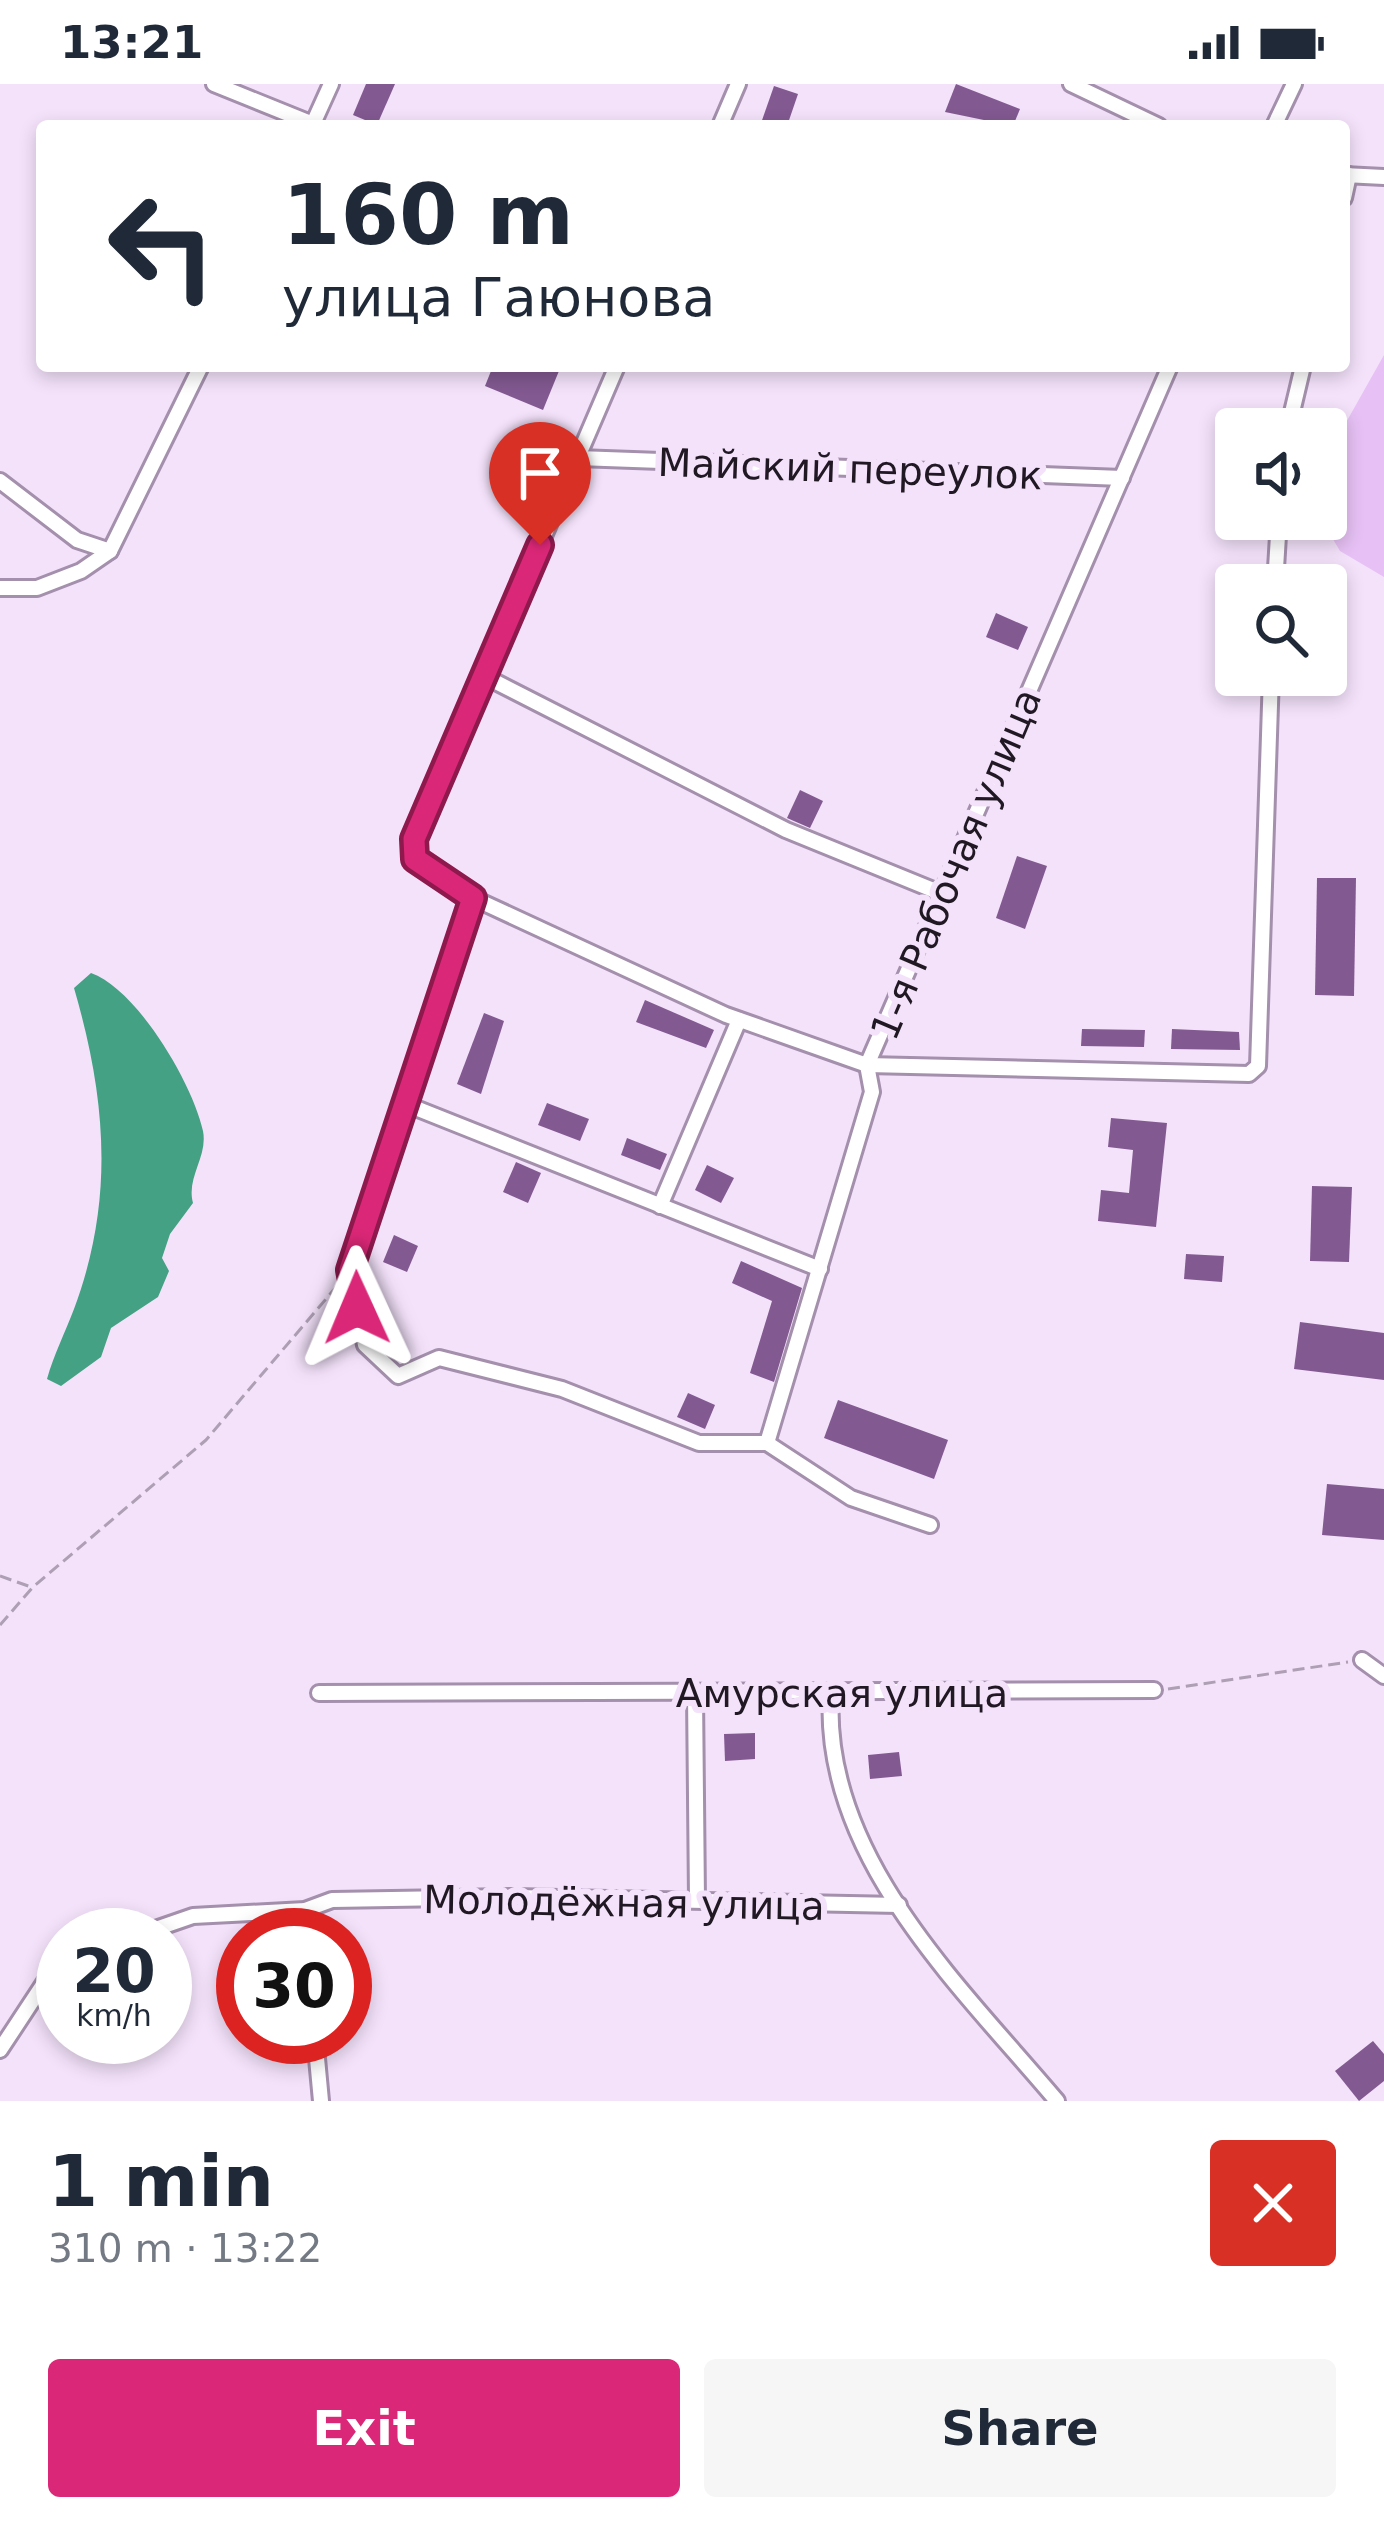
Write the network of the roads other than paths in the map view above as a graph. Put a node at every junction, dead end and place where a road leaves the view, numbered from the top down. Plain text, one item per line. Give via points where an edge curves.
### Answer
1 (214, 84) edge
2 (331, 84) edge
3 (738, 84) edge
4 (1071, 84) edge
5 (1294, 84) edge
6 (300, 120) edge
7 (314, 120) edge
8 (723, 120) edge
9 (1147, 120) edge
10 (1277, 120) edge
11 (1350, 175) edge
12 (1384, 177) edge
13 (198, 372) edge
14 (614, 372) edge
15 (1167, 372) edge
16 (1302, 372) edge
17 (1293, 408) edge
18 (578, 458) junction
19 (1122, 478) junction
20 (0, 481) edge
21 (110, 550) junction
22 (0, 588) edge
23 (484, 676) junction
24 (1270, 696) edge
25 (943, 894) junction
26 (473, 898) junction
27 (740, 1020) junction
28 (867, 1065) junction
29 (403, 1103) junction
30 (660, 1206) junction
31 (820, 1269) junction
32 (767, 1443) junction
33 (930, 1525) dead end
34 (1362, 1660) road end
35 (1384, 1676) edge
36 (1154, 1690) road end
37 (319, 1693) dead end
38 (695, 1694) junction
39 (831, 1694) junction
40 (697, 1900) junction
41 (899, 1905) junction
42 (310, 1908) edge
43 (36, 1994) edge
44 (0, 2050) edge
45 (318, 2064) edge
46 (321, 2101) edge
47 (1057, 2101) edge

1 - 6 street
2 - 7 street
3 - 8 street
4 - 9 street
5 - 10 street
11 - 12 street
13 - 21 street
14 - 18 street
15 - 19 street, 1-я Рабочая улица
16 - 17 street
18 - 19 street, Майский переулок
18 - 23 street
19 - 25 street, 1-я Рабочая улица
20 - 21 street via 77,540
21 - 22 street via 37,588
23 - 25 street via 787,830
23 - 26 street via 414,839 415,859
24 - 28 street via 1258,1066 1249,1075
25 - 28 street, 1-я Рабочая улица
26 - 27 street
26 - 29 street
27 - 28 street
27 - 30 street
28 - 31 street, 1-я Рабочая улица via 872,1092
29 - 30 street
29 - 32 street via 350,1270 365,1346 398,1376 439,1358 562,1389 699,1443
30 - 31 street
31 - 32 street, 1-я Рабочая улица
32 - 33 street via 851,1498
34 - 35 street
36 - 39 street, Амурская улица
37 - 38 street, Амурская улица
38 - 39 street, Амурская улица
38 - 40 street
39 - 41 street via 848,1811
40 - 41 street, Молодёжная улица
40 - 42 street, Молодёжная улица via 332,1900
41 - 47 street
43 - 44 street
45 - 46 street

